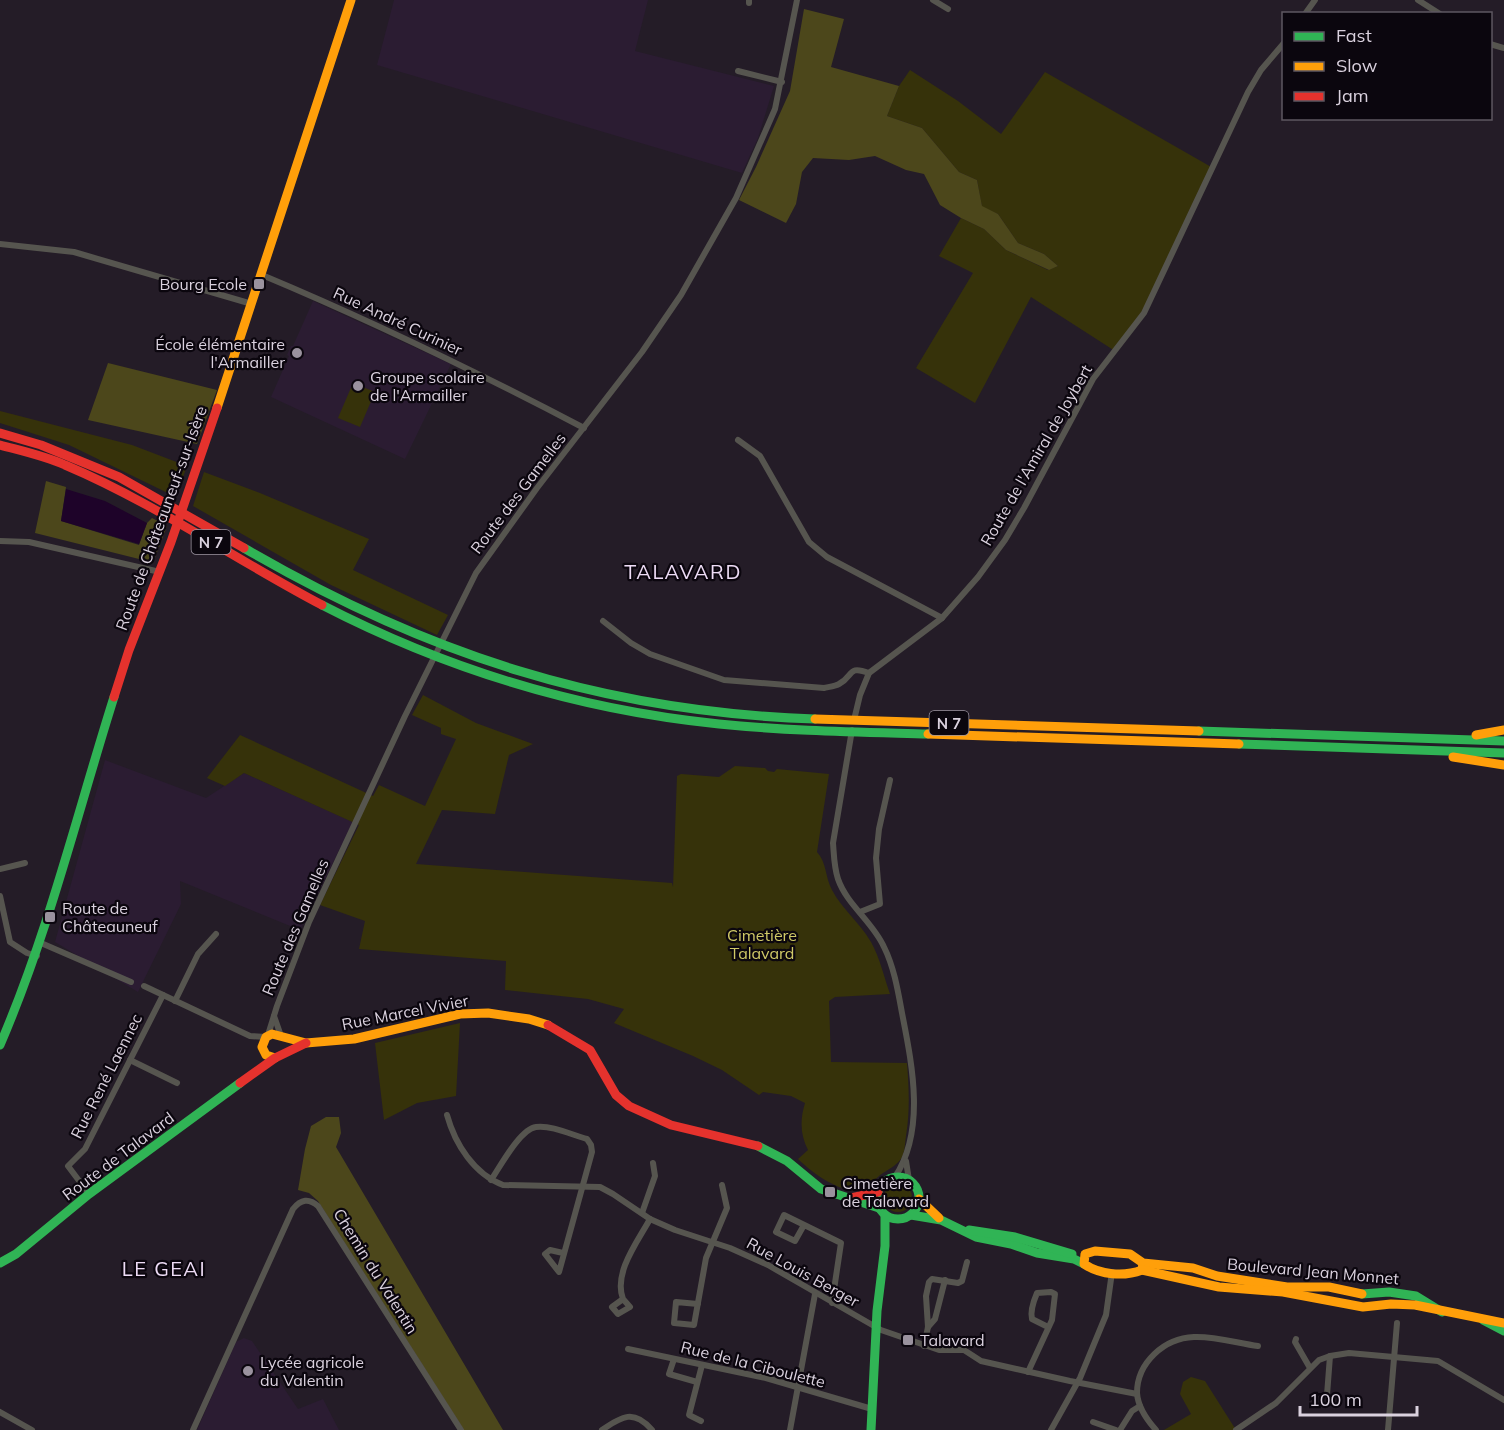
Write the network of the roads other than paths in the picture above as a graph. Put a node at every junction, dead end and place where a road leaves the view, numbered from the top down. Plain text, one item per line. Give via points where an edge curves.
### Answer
1 (351, 0) edge
2 (797, 0) edge
3 (933, 0) edge
4 (1418, 0) edge
5 (948, 9) dead end
6 (1437, 12) edge
7 (1282, 44) edge
8 (738, 71) dead end
9 (782, 82) junction
10 (0, 244) edge
11 (262, 275) junction
12 (252, 304) junction
13 (584, 428) junction
14 (0, 433) edge
15 (738, 440) dead end
16 (0, 445) edge
17 (0, 541) edge
18 (160, 572) junction
19 (942, 618) junction
20 (603, 621) dead end
21 (869, 674) junction
22 (1504, 730) edge
23 (1452, 739) junction
24 (1504, 741) edge
25 (1433, 751) junction
26 (1504, 753) edge
27 (1504, 765) edge
28 (890, 780) dead end
29 (26, 863) dead end
30 (0, 868) edge
31 (0, 896) edge
32 (860, 912) junction
33 (216, 934) dead end
34 (41, 943) junction
35 (37, 956) junction
36 (131, 982) dead end
37 (144, 986) dead end
38 (163, 995) junction
39 (175, 1001) junction
40 (274, 1016) junction
41 (250, 1036) junction
42 (267, 1036) junction
43 (282, 1037) junction
44 (306, 1043) junction
45 (0, 1045) edge
46 (263, 1049) junction
47 (285, 1052) junction
48 (275, 1058) junction
49 (130, 1060) junction
50 (255, 1073) junction
51 (177, 1083) dead end
52 (447, 1115) dead end
53 (906, 1161) junction
54 (653, 1163) dead end
55 (895, 1177) junction
56 (491, 1180) junction
57 (909, 1180) junction
58 (722, 1185) dead end
59 (583, 1186) junction
60 (878, 1192) junction
61 (89, 1194) junction
62 (845, 1198) junction
63 (919, 1199) junction
64 (882, 1212) junction
65 (642, 1213) junction
66 (911, 1215) junction
67 (650, 1218) junction
68 (899, 1220) junction
69 (941, 1220) junction
70 (804, 1225) junction
71 (712, 1242) junction
72 (885, 1246) junction
73 (563, 1254) dead end
74 (1085, 1259) junction
75 (967, 1262) dead end
76 (0, 1263) edge
77 (1142, 1267) junction
78 (1112, 1272) junction
79 (945, 1280) junction
80 (815, 1294) junction
81 (623, 1299) dead end
82 (832, 1303) junction
83 (698, 1304) junction
84 (1480, 1319) junction
85 (1397, 1323) dead end
86 (1504, 1323) edge
87 (928, 1327) junction
88 (876, 1328) junction
89 (1048, 1328) junction
90 (1504, 1331) edge
91 (1296, 1339) dead end
92 (924, 1346) junction
93 (1258, 1346) dead end
94 (628, 1349) dead end
95 (1330, 1356) junction
96 (1394, 1356) junction
97 (674, 1359) junction
98 (702, 1365) junction
99 (1310, 1368) junction
100 (1028, 1372) junction
101 (697, 1382) junction
102 (1077, 1382) junction
103 (797, 1387) junction
104 (1137, 1394) junction
105 (1327, 1395) dead end
106 (1504, 1400) edge
107 (1140, 1406) junction
108 (872, 1409) junction
109 (0, 1412) edge
110 (701, 1421) dead end
111 (1093, 1422) dead end
112 (32, 1430) edge
113 (193, 1430) edge
114 (461, 1430) edge
115 (602, 1430) edge
116 (651, 1430) edge
117 (790, 1430) edge
118 (870, 1430) edge
119 (1051, 1430) edge
120 (1118, 1430) edge
121 (1156, 1430) edge
122 (1236, 1430) edge
123 (1388, 1430) edge

1 - 11 main road, Route de Châteauneuf-sur-Isère
2 - 9 street, Route des Gamelles
3 - 5 street
4 - 6 street
7 - 19 street, Route de l'Amiral de Joybert via 1248,92 1144,313 1093,379 1005,540
8 - 9 street
9 - 13 street, Route des Gamelles via 775,109 720,229 681,296
10 - 12 street via 74,252
11 - 12 main road, Route de Châteauneuf-sur-Isère
11 - 13 street, Rue André Curinier via 487,377
12 - 18 main road, Route de Châteauneuf-sur-Isère
13 - 40 street, Route des Gamelles via 476,573 309,922
14 - 23 main road, N 7 via 39,443 132,483 374,617 454,651 592,693 654,705 783,718
15 - 19 street via 760,456 809,542 827,557
16 - 25 main road, N 7 via 65,465 152,508 304,596 417,651 495,679 592,705 726,726
17 - 18 street via 29,542
18 - 34 main road, Route de Châteauneuf-sur-Isère via 106,721
19 - 21 street, Route de l'Amiral de Joybert
20 - 21 street via 650,654 724,680 824,688 840,684 851,671
21 - 32 street, Route de l'Amiral de Joybert via 860,695 833,843 838,879
22 - 23 main road
23 - 24 main road, N 7
25 - 26 main road, N 7
25 - 27 main road
28 - 32 street via 876,858 880,904
29 - 30 street
31 - 35 street via 10,942
32 - 53 street via 885,948 910,1054 913,1108
33 - 39 street via 198,954
34 - 35 main road, Route de Châteauneuf-sur-Isère
34 - 36 street
35 - 45 main road, Route de Châteauneuf-sur-Isère
37 - 38 street
38 - 39 street
38 - 49 street, Rue René Laennec
39 - 41 street
40 - 42 street, Route des Gamelles
40 - 43 street, Route des Gamelles
41 - 42 street
41 - 46 street
42 - 43 main road
42 - 46 main road
43 - 44 main road, Rue Marcel Vivier
43 - 47 main road
44 - 47 main road, Rue Marcel Vivier
44 - 62 main road, Rue Marcel Vivier via 354,1039 460,1014 488,1013 529,1019 553,1027 590,1050 616,1095 629,1106 671,1125 766,1149 813,1184
46 - 48 main road
46 - 50 main road
47 - 48 main road
48 - 50 main road, Route de Talavard
49 - 51 street
49 - 61 street, Rue René Laennec via 85,1149 68,1166
50 - 61 main road, Route de Talavard
52 - 56 street via 462,1150
53 - 55 street
53 - 57 street
54 - 65 street via 655,1176
55 - 57 main road
55 - 60 main road
56 - 59 street, Rue Louis Berger via 527,1187
56 - 59 street via 526,1131 544,1126 587,1139 591,1145
57 - 63 main road via 917,1188
58 - 71 street via 727,1208
59 - 65 street, Rue Louis Berger via 600,1187
59 - 73 street
60 - 62 main road
60 - 64 main road via 877,1203
61 - 76 main road, Route de Talavard
62 - 64 main road, Rue Marcel Vivier
63 - 66 main road
63 - 69 main road, Boulevard Jean Monnet
64 - 68 main road
64 - 72 main road
65 - 67 street, Rue Louis Berger
66 - 68 main road
66 - 69 main road, Boulevard Jean Monnet
67 - 71 street, Rue Louis Berger
67 - 81 street via 626,1263 619,1289
68 - 72 main road
69 - 74 main road, Boulevard Jean Monnet via 963,1230 1015,1237
70 - 70 street via 784,1215 776,1232 795,1241
70 - 82 street via 841,1243
71 - 80 street, Rue Louis Berger via 768,1265
71 - 83 street
72 - 88 main road
74 - 77 main road, Boulevard Jean Monnet via 1095,1251 1130,1254
74 - 78 main road, Boulevard Jean Monnet via 1094,1271
75 - 79 street via 962,1281
77 - 78 main road, Boulevard Jean Monnet via 1131,1274
77 - 84 main road, Boulevard Jean Monnet via 1219,1287 1283,1292 1363,1307 1415,1305
78 - 102 street via 1106,1315
79 - 87 street via 935,1319
79 - 87 street via 929,1282
80 - 82 street, Rue Louis Berger
80 - 103 street
82 - 88 street, Rue Louis Berger
83 - 83 street via 676,1302 674,1323 694,1325
84 - 86 main road, Boulevard Jean Monnet
84 - 90 main road, Boulevard Jean Monnet
85 - 96 street
87 - 92 street
88 - 92 street, Rue Louis Berger
88 - 108 main road
89 - 89 street via 1055,1294 1038,1293 1032,1319
89 - 100 street
91 - 99 street
92 - 100 street, Rue Louis Berger via 964,1350 981,1361
93 - 104 street via 1194,1337 1177,1340 1146,1363
94 - 97 street, Rue de la Ciboulette
95 - 96 street
95 - 99 street
95 - 105 street
96 - 106 street via 1438,1360
96 - 123 street
97 - 98 street, Rue de la Ciboulette
97 - 101 street via 669,1374
98 - 101 street
98 - 103 street, Rue de la Ciboulette
99 - 122 street via 1276,1403
100 - 102 street, Rue Louis Berger
101 - 110 street via 689,1415
102 - 104 street, Rue Louis Berger
102 - 119 street
103 - 108 street, Rue de la Ciboulette
103 - 117 street
104 - 107 street
107 - 120 street
107 - 121 street
108 - 118 main road
109 - 112 street
111 - 120 street
113 - 114 street, Chemin du Valentin via 293,1209 306,1200 318,1206
115 - 116 street via 628,1416 644,1421

